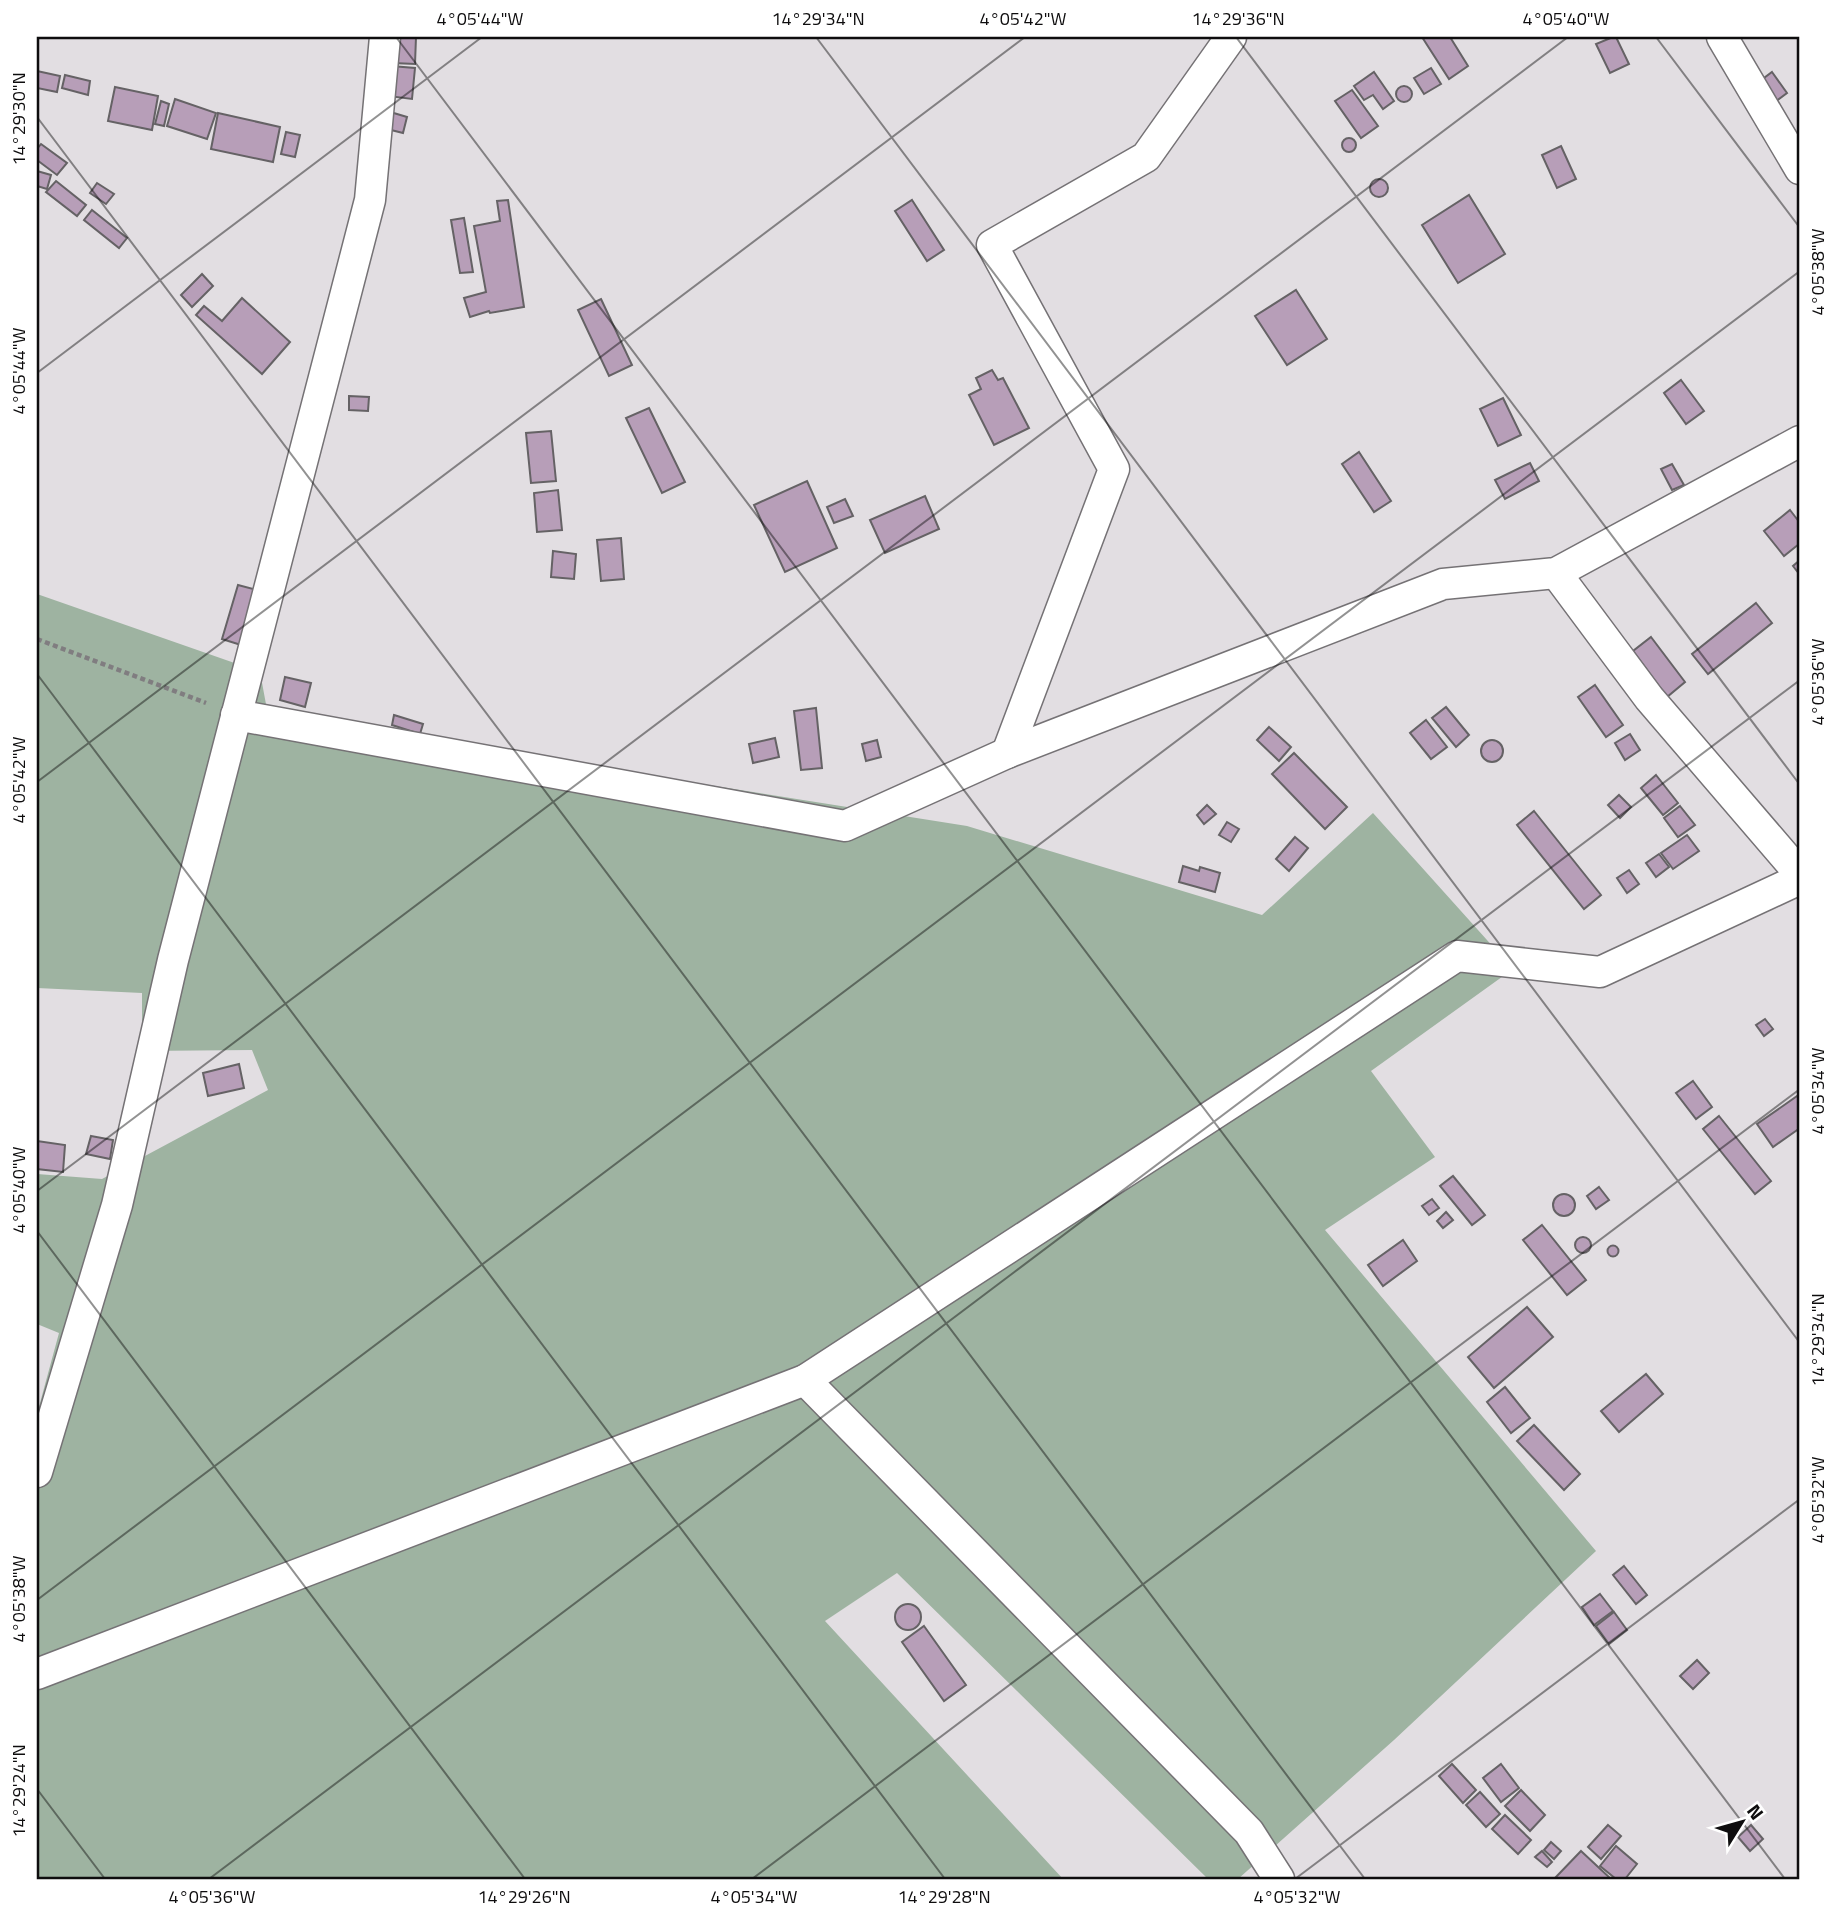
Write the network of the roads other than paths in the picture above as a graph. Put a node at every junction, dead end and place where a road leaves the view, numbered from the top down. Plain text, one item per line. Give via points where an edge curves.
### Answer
1 (385, 37) edge
2 (1231, 37) edge
3 (1723, 37) edge
4 (1800, 169) edge
5 (1800, 441) edge
6 (1556, 573) junction
7 (236, 715) junction
8 (1007, 753) junction
9 (1800, 877) edge
10 (805, 1380) junction
11 (37, 1472) edge
12 (37, 1674) edge
13 (1279, 1879) edge

1 - 7 street via 370,200
2 - 8 street via 1146,157 992,245 1114,469
3 - 4 street
5 - 6 street
6 - 8 street via 1443,584
6 - 9 street via 1649,698
7 - 8 street via 845,826
7 - 11 street via 117,1205
9 - 10 street via 1600,972 1457,956
10 - 12 street
10 - 13 street via 1249,1832

